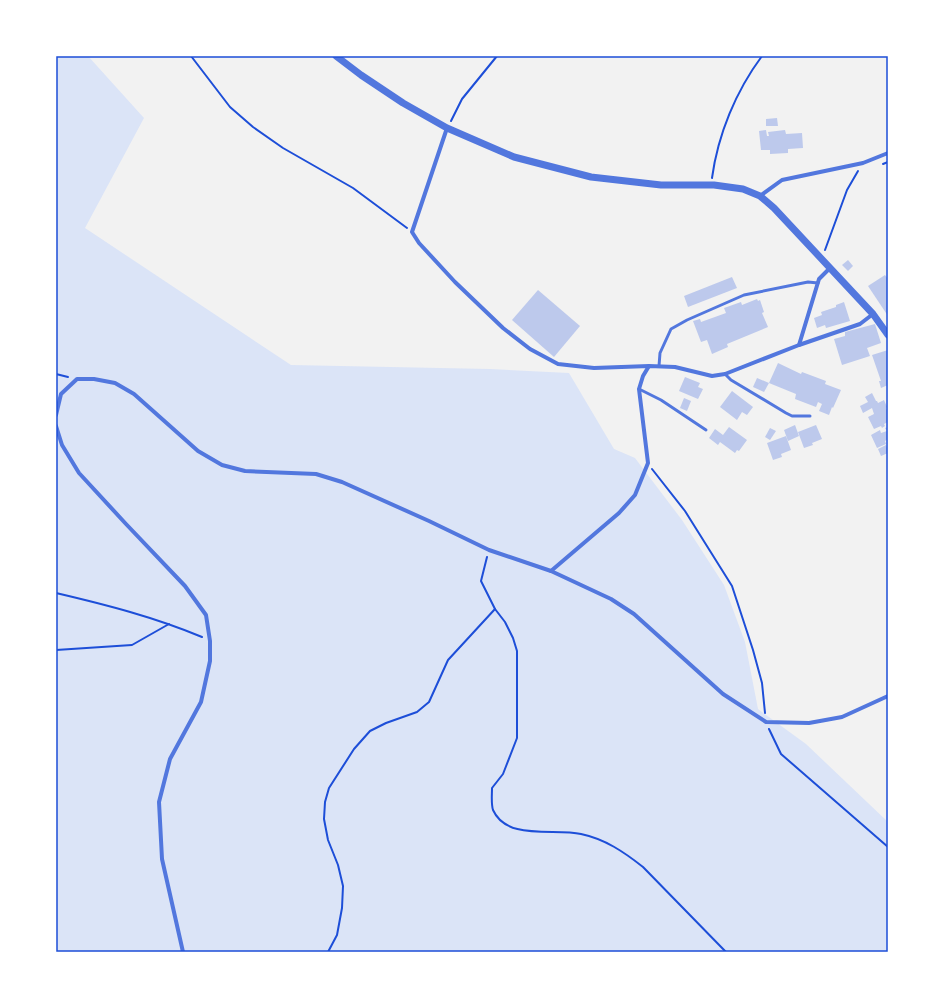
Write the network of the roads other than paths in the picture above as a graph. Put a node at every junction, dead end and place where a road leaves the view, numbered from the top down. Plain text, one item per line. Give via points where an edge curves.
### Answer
1 (336, 56) edge
2 (447, 128) junction
3 (888, 153) edge
4 (760, 196) junction
5 (830, 268) junction
6 (818, 283) junction
7 (873, 314) junction
8 (887, 332) edge
9 (799, 345) junction
10 (649, 366) junction
11 (659, 366) junction
12 (725, 374) junction
13 (639, 388) junction
14 (56, 415) edge
15 (810, 416) dead end
16 (56, 426) edge
17 (706, 430) dead end
18 (551, 571) junction
19 (888, 696) edge
20 (183, 952) edge

1 - 2 street via 403,103
2 - 4 street via 514,157 591,177 661,185 714,185 743,189
2 - 10 street via 412,232 419,243 503,328 530,349 558,364 594,368
3 - 4 street via 863,163 782,180
4 - 5 street
5 - 6 street
5 - 7 street
6 - 9 street
6 - 11 lane via 808,282 744,295 687,320 672,329 660,353
7 - 8 street
7 - 9 street via 860,324
9 - 12 street
10 - 11 street
10 - 13 street via 642,376
11 - 12 street via 712,376
12 - 15 lane via 792,416
13 - 17 lane
13 - 18 street via 648,463 635,495 619,513
14 - 18 street via 60,394 77,379 115,383 134,394 198,451 222,465 246,471 316,474 342,482 489,550
16 - 20 street via 62,445 79,473 185,586 206,615 210,661 201,702 170,759 159,802 162,859
18 - 19 street via 611,599 634,614 723,694 766,722 808,723 842,717

